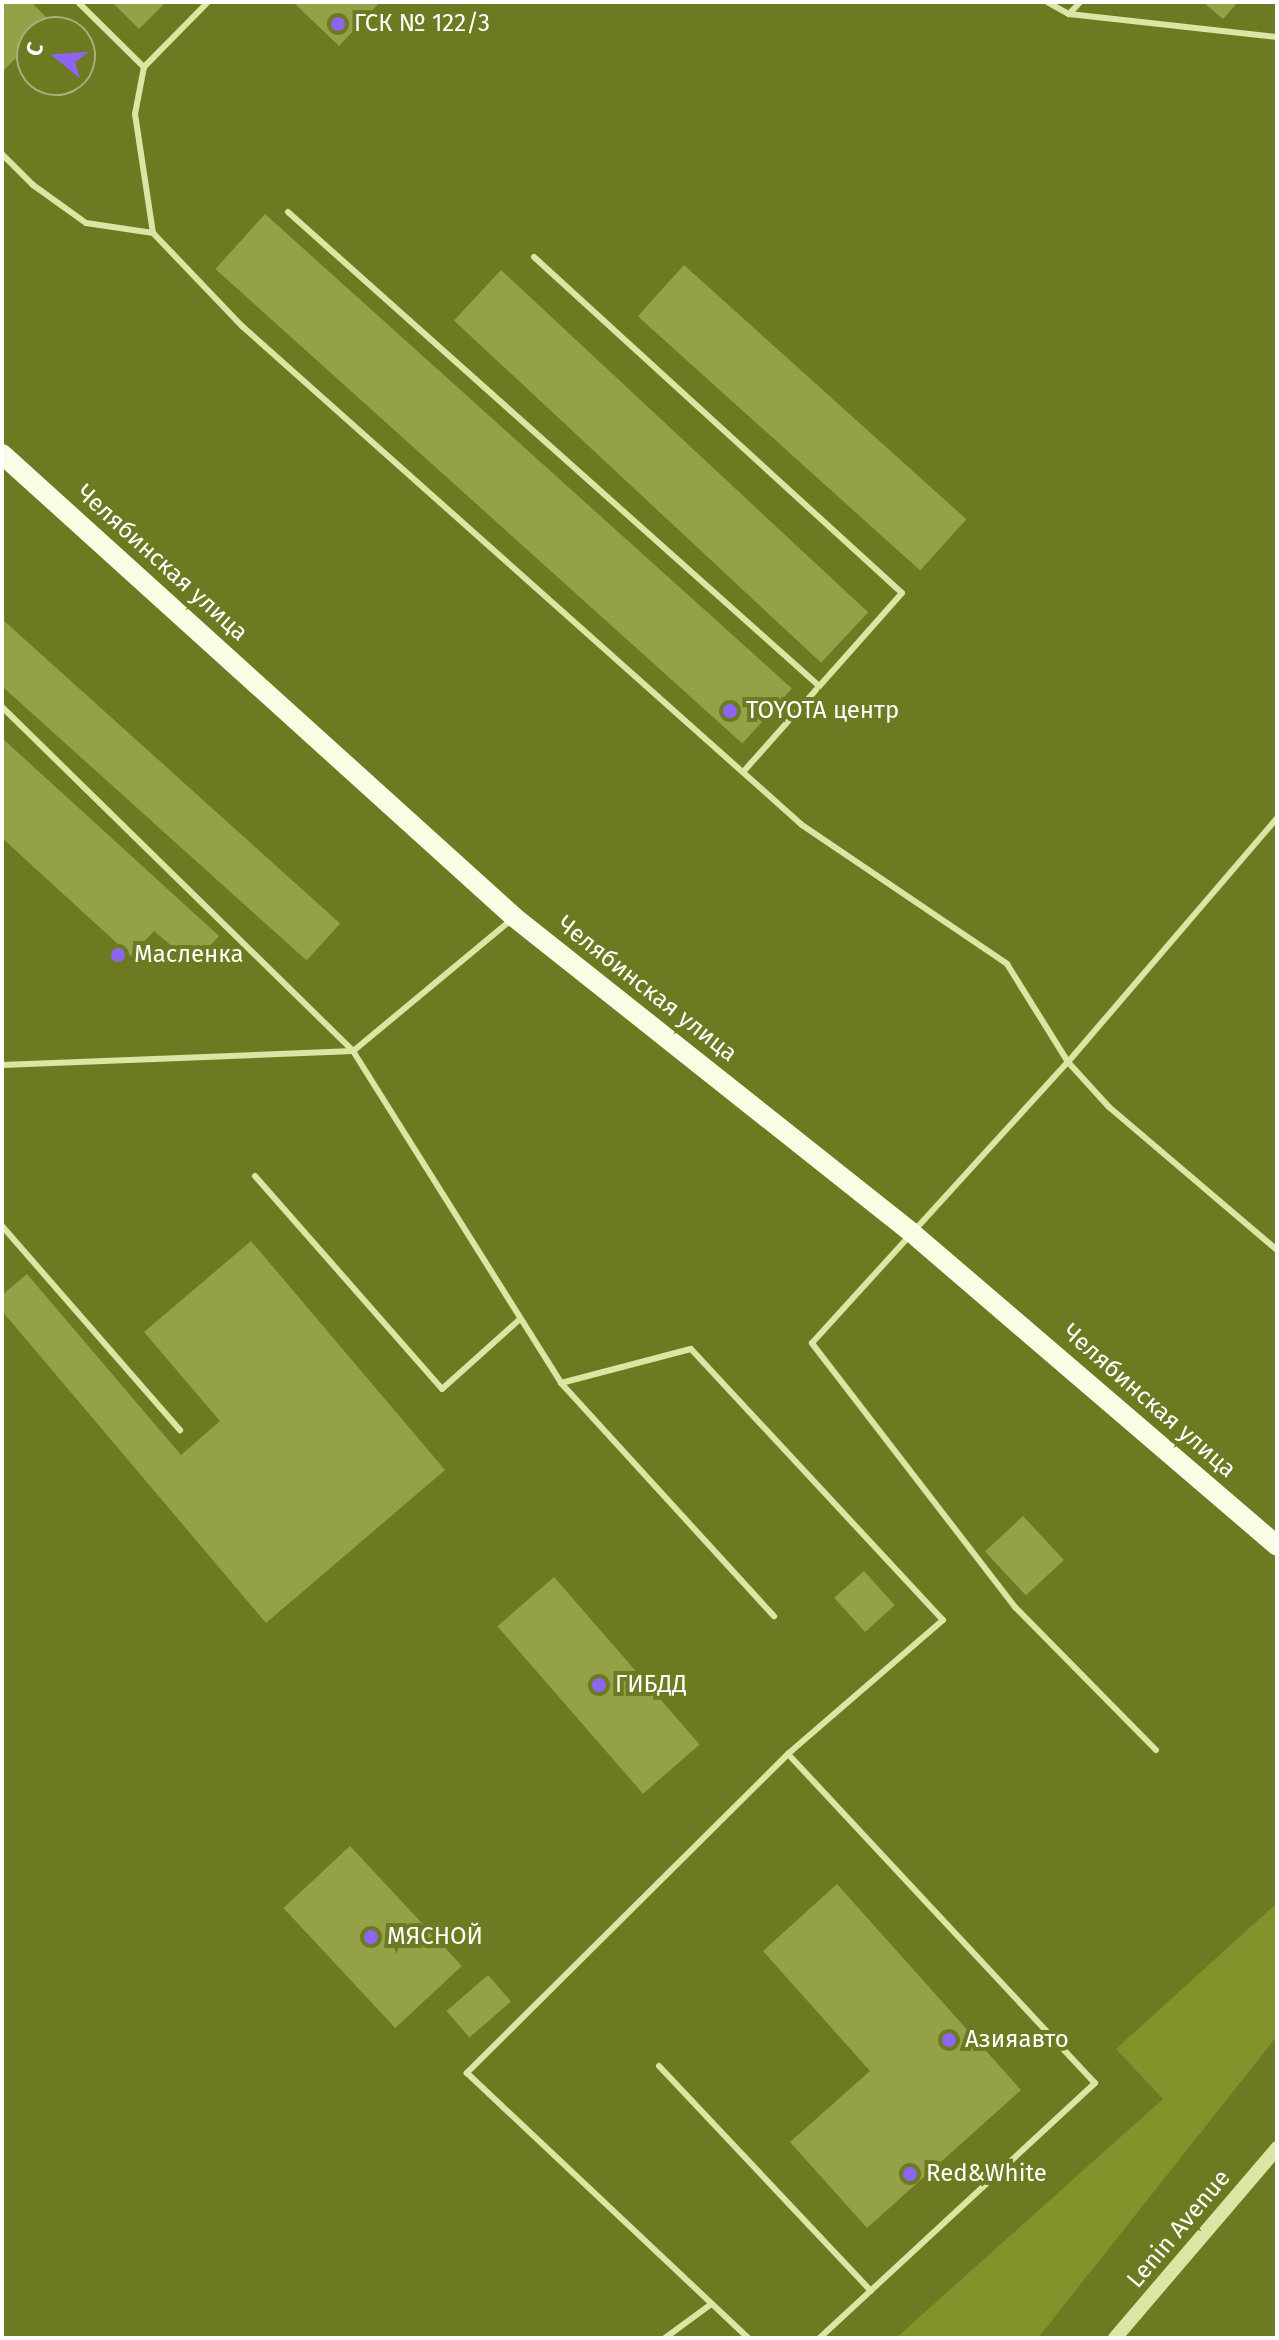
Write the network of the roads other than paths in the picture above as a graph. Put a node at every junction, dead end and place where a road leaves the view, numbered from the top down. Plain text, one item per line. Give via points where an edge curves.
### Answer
1 (78, 2) edge
2 (208, 2) edge
3 (1047, 2) edge
4 (1080, 2) edge
5 (1069, 14) junction
6 (1277, 37) edge
7 (144, 67) junction
8 (2, 154) edge
9 (288, 212) dead end
10 (153, 233) junction
11 (534, 257) dead end
12 (2, 454) edge
13 (819, 686) junction
14 (2, 707) edge
15 (743, 772) junction
16 (1277, 818) edge
17 (514, 917) junction
18 (353, 1051) junction
19 (1068, 1062) junction
20 (2, 1065) edge
21 (255, 1176) dead end
22 (2, 1226) edge
23 (911, 1232) junction
24 (1277, 1250) edge
25 (520, 1319) junction
26 (561, 1383) junction
27 (180, 1430) dead end
28 (1277, 1546) edge
29 (774, 1616) dead end
30 (1156, 1750) dead end
31 (788, 1754) junction
32 (659, 2066) dead end
33 (1277, 2148) edge
34 (871, 2291) junction
35 (710, 2305) junction
36 (665, 2338) edge
37 (748, 2338) edge
38 (820, 2338) edge
39 (1115, 2338) edge

1 - 7 lane
2 - 7 lane
3 - 5 lane
4 - 5 lane
5 - 6 lane
7 - 10 lane via 135,114
8 - 10 lane via 33,185 86,223
9 - 13 lane
10 - 15 lane via 242,326
11 - 13 lane via 902,593
12 - 17 main road, Челябинская улица
13 - 15 lane
14 - 18 lane
15 - 19 lane via 872,877 1007,964
16 - 19 lane
17 - 18 lane
17 - 23 main road, Челябинская улица
18 - 20 lane
18 - 25 lane
19 - 23 lane
19 - 24 lane via 1109,1107
21 - 25 lane via 442,1389
22 - 27 lane
23 - 28 main road, Челябинская улица
23 - 30 lane via 812,1343 1015,1607
25 - 26 lane
26 - 29 lane
26 - 31 lane via 691,1349 943,1620
31 - 34 lane via 1095,2083
31 - 35 lane via 467,2073
32 - 34 lane
33 - 39 street, Lenin Avenue
34 - 38 lane
35 - 36 lane
35 - 37 lane

